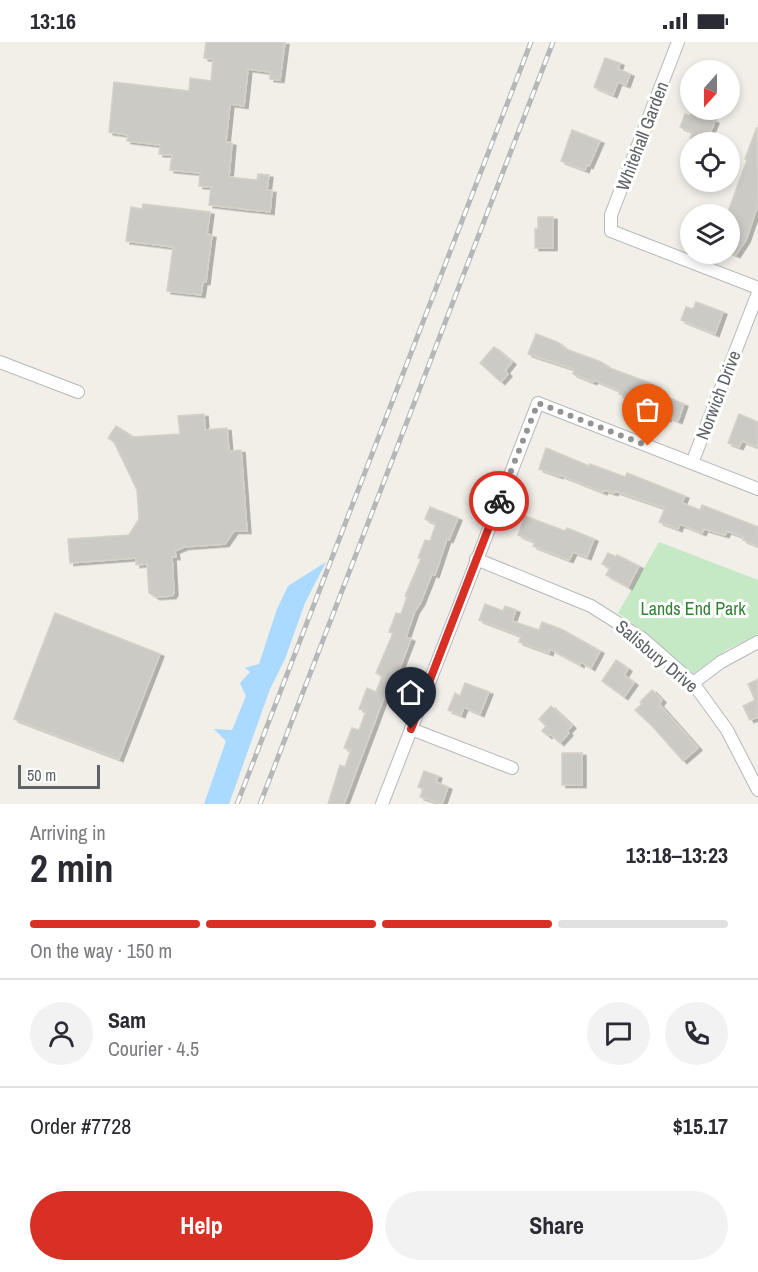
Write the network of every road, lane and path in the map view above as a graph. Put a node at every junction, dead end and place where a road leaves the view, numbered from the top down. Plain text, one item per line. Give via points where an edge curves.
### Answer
1 (678, 42) edge
2 (758, 288) edge
3 (758, 293) edge
4 (0, 362) edge
5 (78, 392) dead end
6 (692, 463) junction
7 (758, 489) edge
8 (477, 559) junction
9 (758, 642) edge
10 (693, 683) junction
11 (411, 729) junction
12 (512, 768) dead end
13 (758, 790) edge
14 (382, 804) edge

1 - 2 street, Whitehall Garden via 611,215 611,231
3 - 6 street, Norwich Drive
4 - 5 street
6 - 7 street
6 - 8 street via 538,403
8 - 10 street, Salisbury Drive via 608,615 643,639
8 - 11 street
9 - 10 street
10 - 13 street, Salisbury Drive via 727,729
11 - 12 street
11 - 14 street

